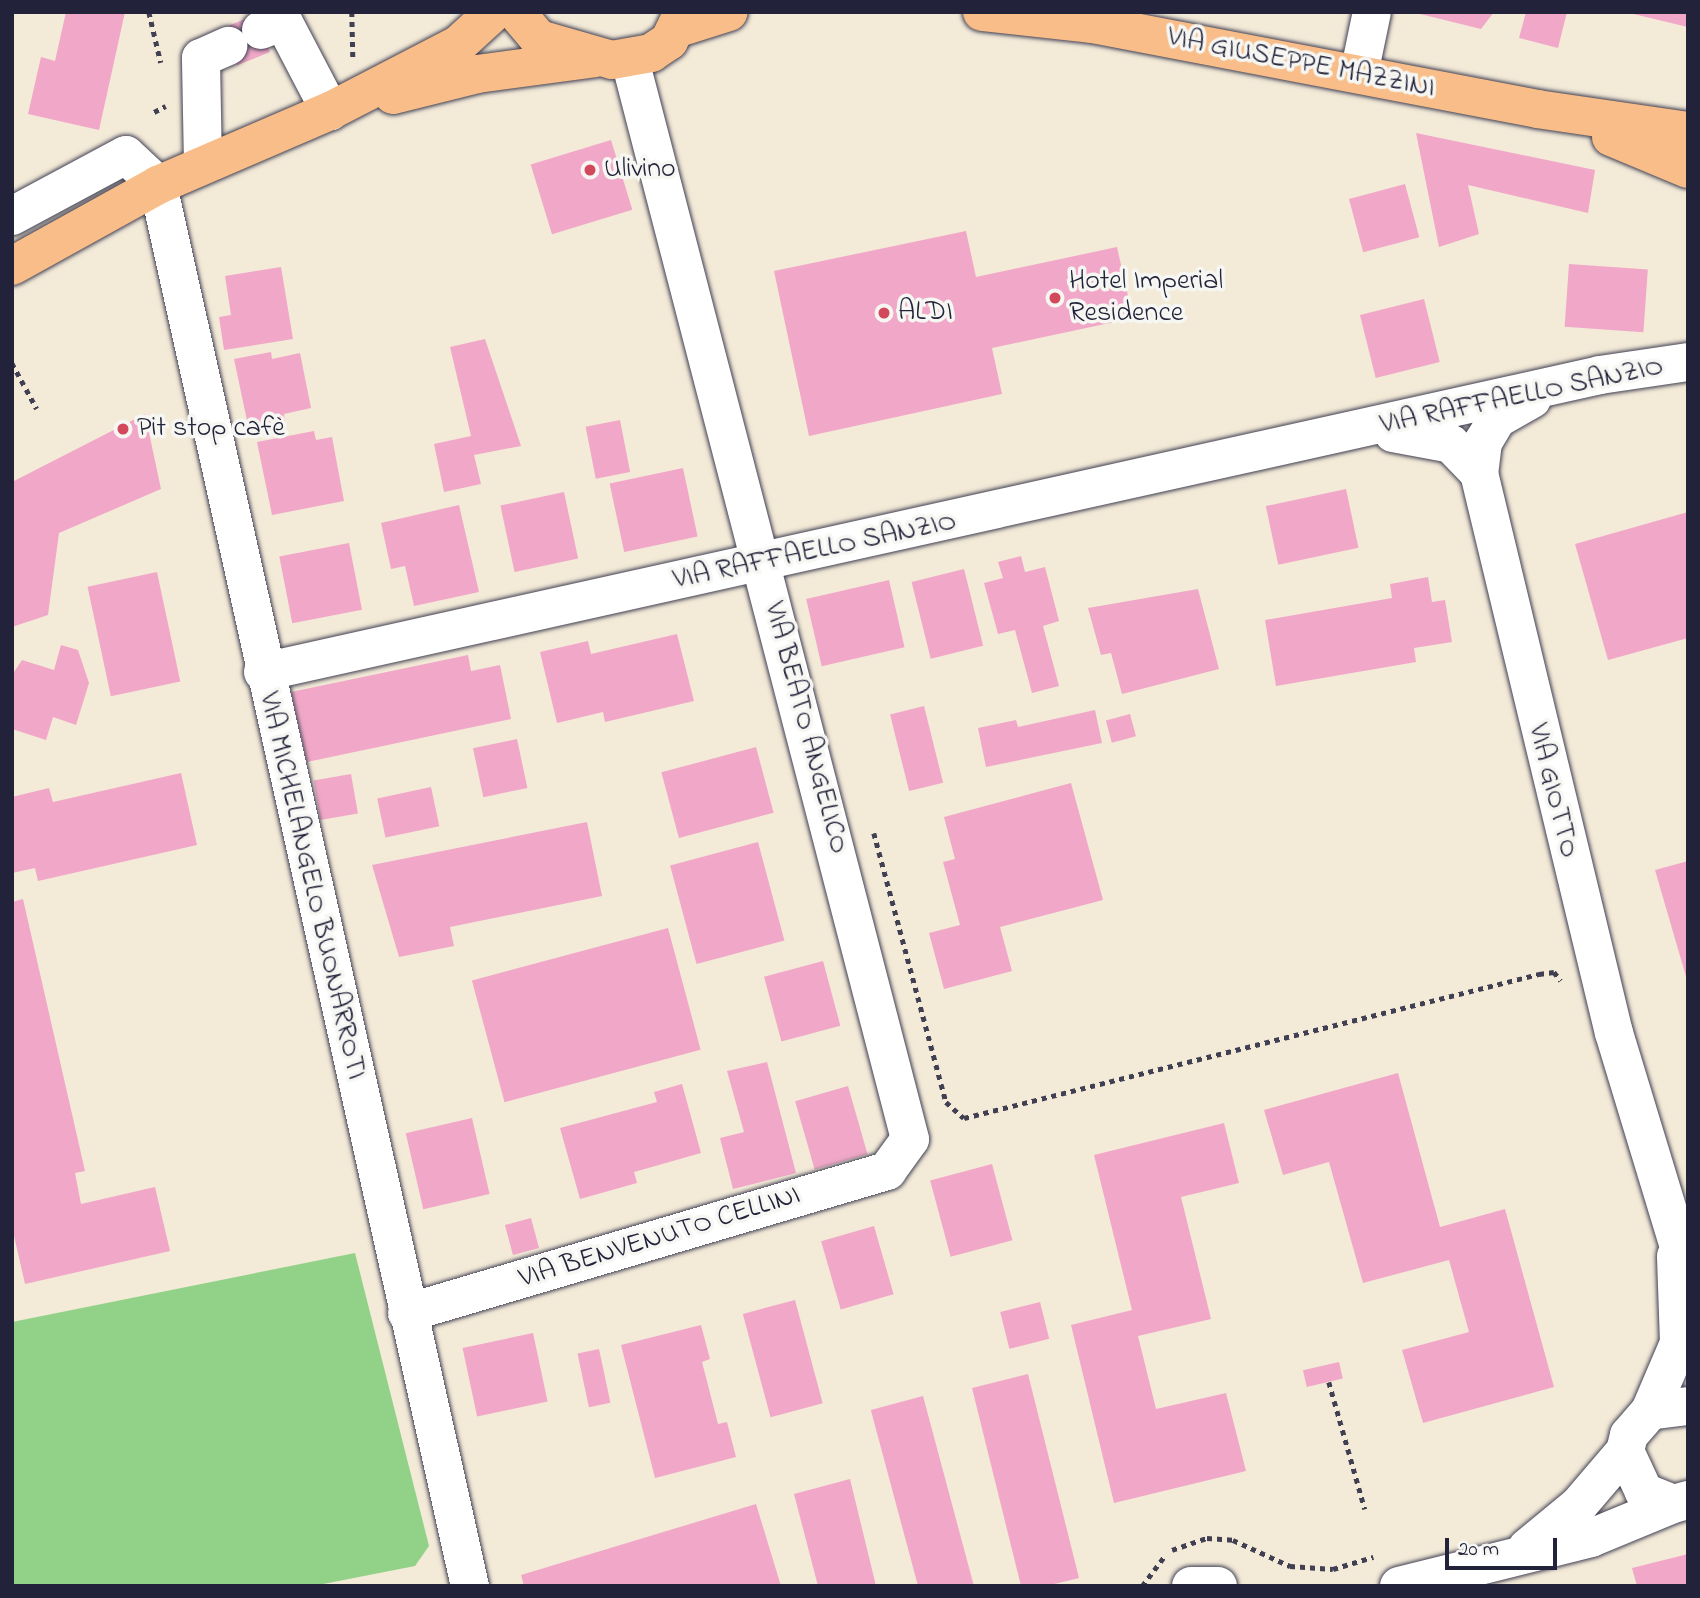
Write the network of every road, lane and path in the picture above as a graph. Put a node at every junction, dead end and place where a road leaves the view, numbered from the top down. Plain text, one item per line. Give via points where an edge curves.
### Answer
1 (494, 12) edge
2 (516, 12) edge
3 (729, 12) edge
4 (982, 12) edge
5 (1125, 12) edge
6 (1372, 12) edge
7 (681, 20) edge
8 (1176, 41) junction
9 (612, 59) junction
10 (1359, 74) junction
11 (1537, 109) junction
12 (330, 111) junction
13 (1688, 131) edge
14 (203, 165) junction
15 (1688, 169) edge
16 (158, 186) junction
17 (12, 216) edge
18 (12, 267) edge
19 (1684, 362) edge
20 (12, 363) edge
21 (1553, 389) junction
22 (37, 409) dead end
23 (1367, 431) junction
24 (1479, 473) junction
25 (760, 564) junction
26 (263, 672) junction
27 (834, 834) junction
28 (1570, 992) dead end
29 (905, 1151) joint
30 (1680, 1243) edge
31 (407, 1313) junction
32 (1329, 1382) dead end
33 (1688, 1406) edge
34 (1650, 1411) junction
35 (1626, 1451) junction
36 (1681, 1502) edge
37 (1365, 1509) dead end
38 (1522, 1552) junction
39 (1332, 1569) dead end
40 (1392, 1569) edge
41 (462, 1584) edge
42 (1191, 1586) edge
43 (1218, 1586) edge

1 - 12 main road via 459,44
2 - 9 main road via 539,39
3 - 7 main road
4 - 8 main road, VIA GIUSEPPE MAZZINI
5 - 8 street
6 - 10 street
7 - 9 main road via 651,53
8 - 10 main road, VIA GIUSEPPE MAZZINI
9 - 12 main road via 477,74
9 - 25 street, VIA BEATO ANGELICO
10 - 11 main road, VIA GIUSEPPE MAZZINI
11 - 13 main road, VIA GIUSEPPE MAZZINI
11 - 15 main road, VIA GIUSEPPE MAZZINI
12 - 14 main road
12 - 14 street via 283,21 201,58
14 - 16 main road
16 - 17 street via 126,155
16 - 18 main road
16 - 26 street, VIA MICHELANGELO BUONARROTI
19 - 21 street, VIA RAFFAELLO SANZIO
20 - 22 path
21 - 23 street, VIA RAFFAELLO SANZIO
21 - 24 street, VIA GIOTTO via 1497,419 1483,442
23 - 24 street, VIA RAFFAELLO SANZIO via 1433,436 1451,444
23 - 25 street, VIA RAFFAELLO SANZIO
24 - 30 street, VIA GIOTTO via 1547,774
25 - 26 street, VIA RAFFAELLO SANZIO
25 - 27 street, VIA BEATO ANGELICO
26 - 31 street, VIA MICHELANGELO BUONARROTI
27 - 28 path via 873,833 946,1102 964,1118 1539,974 1554,972
27 - 29 street, VIA BEATO ANGELICO via 911,1127
29 - 31 street, VIA BENVENUTO CELLINI via 887,1171
30 - 34 street, VIA GIOTTO via 1679,1343
31 - 41 street, VIA MICHELANGELO BUONARROTI
32 - 37 path
33 - 34 street
34 - 35 street, VIA GIOTTO via 1629,1435
35 - 36 street via 1627,1466 1644,1492
35 - 38 street, VIA GIOTTO via 1578,1506
36 - 38 street via 1591,1538
38 - 40 street
39 - 40 path
42 - 43 street

